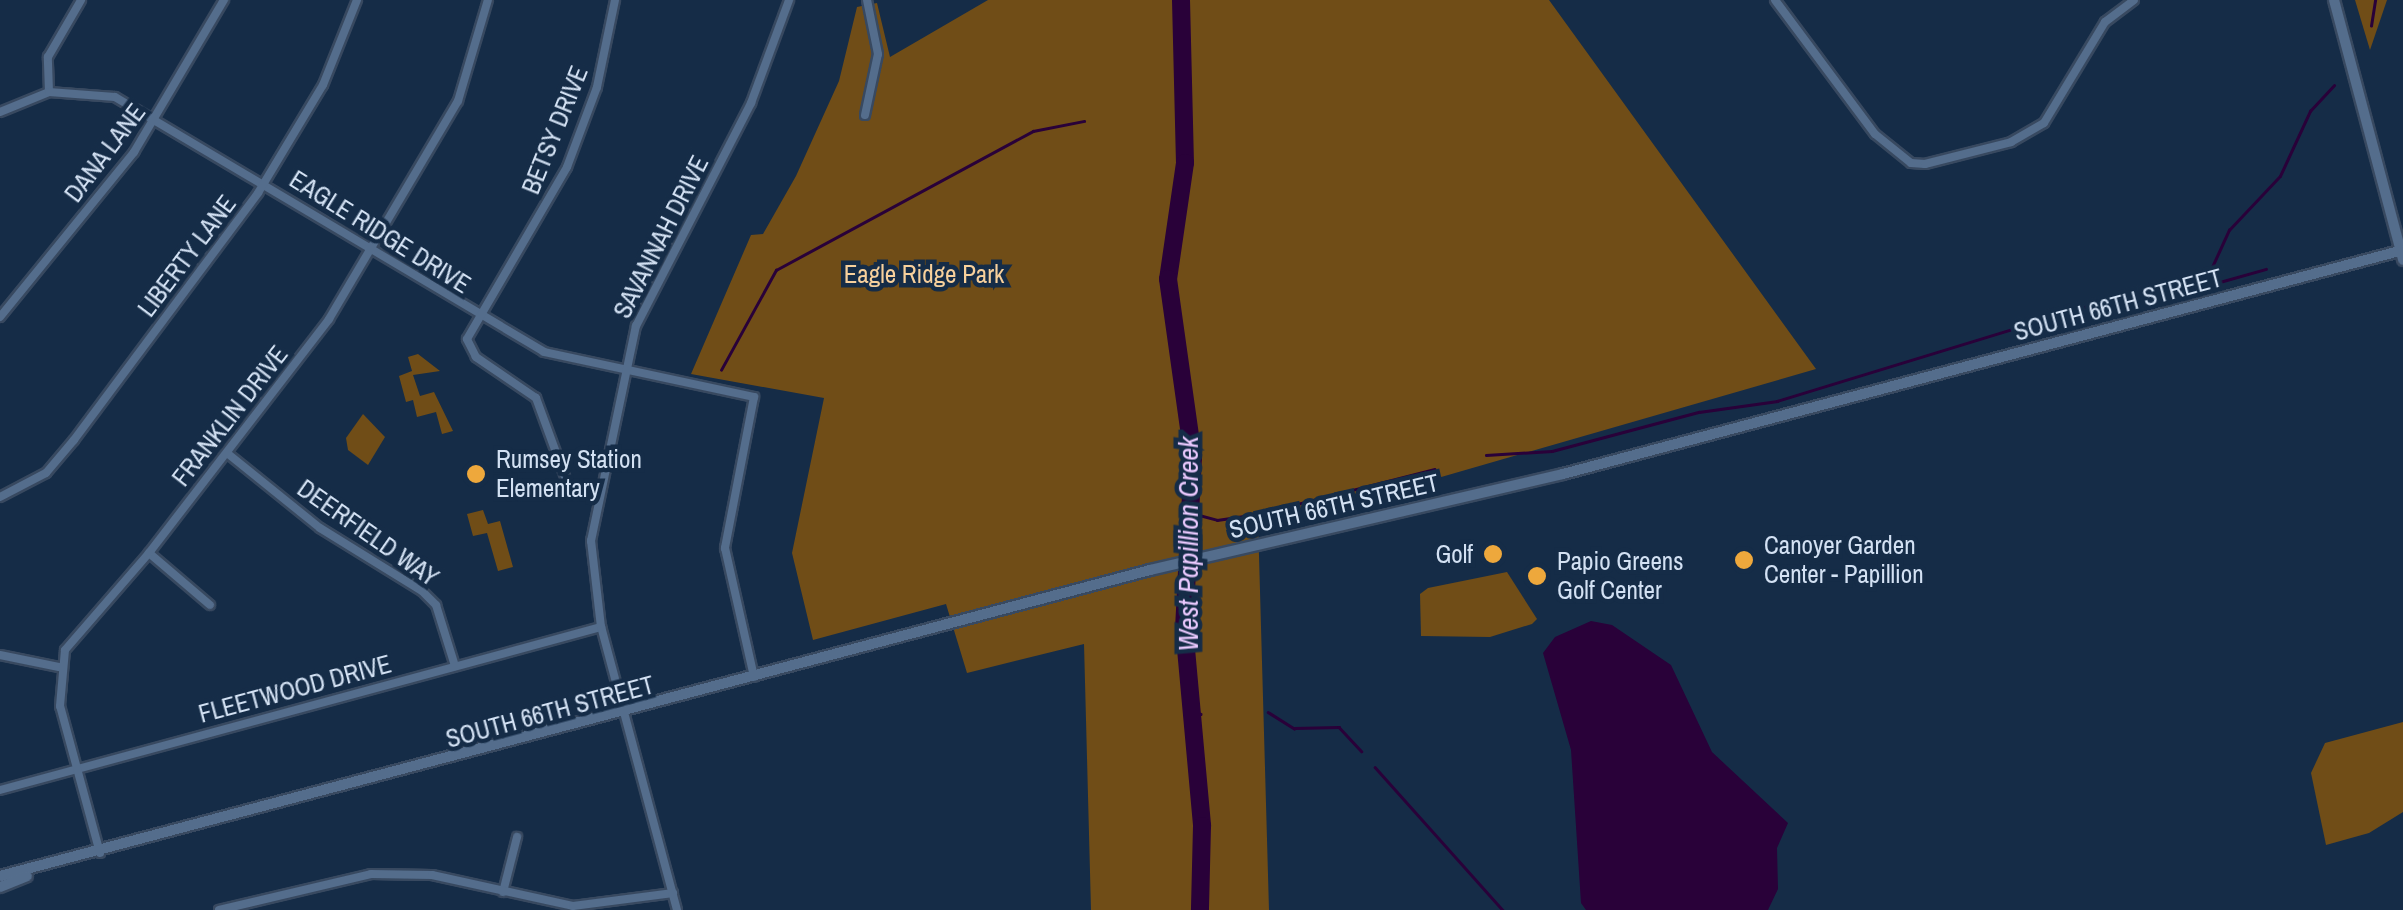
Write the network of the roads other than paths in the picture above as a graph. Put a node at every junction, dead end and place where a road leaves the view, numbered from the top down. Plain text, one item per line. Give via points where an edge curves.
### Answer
1 (81, 0) edge
2 (224, 0) edge
3 (357, 0) edge
4 (488, 0) edge
5 (615, 0) edge
6 (790, 0) edge
7 (866, 0) edge
8 (1775, 0) edge
9 (2134, 0) edge
10 (2334, 0) edge
11 (49, 92) junction
12 (0, 112) edge
13 (865, 115) dead end
14 (157, 118) junction
15 (264, 184) junction
16 (373, 250) junction
17 (2402, 254) edge
18 (0, 317) edge
19 (480, 318) junction
20 (626, 371) junction
21 (226, 453) junction
22 (599, 496) junction
23 (0, 497) edge
24 (149, 554) junction
25 (210, 606) dead end
26 (601, 627) junction
27 (0, 655) edge
28 (455, 666) junction
29 (59, 668) junction
30 (754, 677) junction
31 (625, 714) junction
32 (78, 772) junction
33 (0, 790) edge
34 (517, 837) dead end
35 (100, 853) junction
36 (44, 868) junction
37 (0, 876) edge
38 (0, 887) edge
39 (503, 892) junction
40 (673, 893) junction
41 (219, 910) edge
42 (677, 910) edge

1 - 11 street via 48,57
2 - 14 street, DANA LANE
3 - 15 street, LIBERTY LANE via 342,48
4 - 16 street, FRANKLIN DRIVE via 458,101
5 - 19 street, BETSY DRIVE via 597,87 567,168
6 - 20 street, SAVANNAH DRIVE via 751,102 654,286
7 - 13 street via 878,54
8 - 9 street via 1876,134 1911,163 1925,164 2011,142 2044,123 2101,27
10 - 17 street
11 - 12 street, EAGLE RIDGE DRIVE
11 - 14 street, EAGLE RIDGE DRIVE via 116,97
14 - 15 street, EAGLE RIDGE DRIVE
14 - 18 street, DANA LANE
15 - 16 street, EAGLE RIDGE DRIVE
15 - 23 street, LIBERTY LANE via 74,440 46,473
16 - 19 street, EAGLE RIDGE DRIVE
16 - 21 street, FRANKLIN DRIVE
17 - 30 street, SOUTH 66TH STREET via 1564,474 1224,551
19 - 20 street, EAGLE RIDGE DRIVE via 544,352
19 - 22 street, BETSY DRIVE via 467,339 470,350 536,398 568,484
20 - 22 street, SAVANNAH DRIVE
20 - 30 street, EAGLE RIDGE DRIVE via 754,397 725,548
21 - 24 street, FRANKLIN DRIVE
21 - 28 street, DEERFIELD WAY via 320,528 422,590 436,605
22 - 26 street, SAVANNAH DRIVE via 591,541
24 - 25 street
24 - 29 street, FRANKLIN DRIVE via 76,630
26 - 28 street, FLEETWOOD DRIVE
26 - 31 street, SAVANNAH DRIVE
27 - 29 street
28 - 32 street, FLEETWOOD DRIVE
29 - 32 street via 60,706
30 - 31 street, SOUTH 66TH STREET
31 - 35 street, SOUTH 66TH STREET
31 - 40 street, SAVANNAH DRIVE
32 - 33 street, FLEETWOOD DRIVE
32 - 35 street
34 - 39 street
35 - 36 street, SOUTH 66TH STREET
36 - 37 street, SOUTH 66TH STREET
36 - 38 street, SOUTH 66TH STREET
39 - 40 street via 573,906
39 - 41 street via 432,875 372,874
40 - 42 street, SAVANNAH DRIVE

